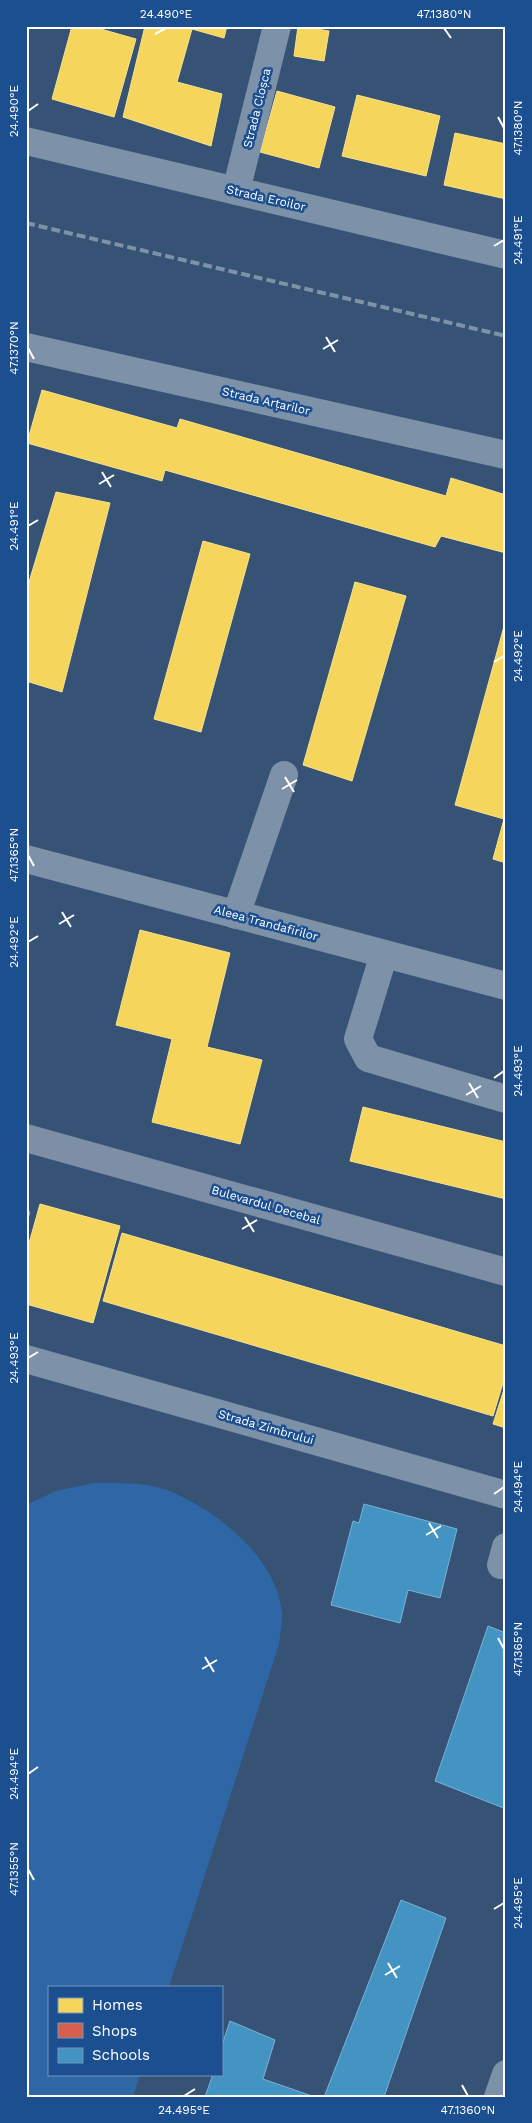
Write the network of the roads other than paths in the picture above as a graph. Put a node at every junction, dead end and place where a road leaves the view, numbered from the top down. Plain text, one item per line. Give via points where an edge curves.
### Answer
1 (277, 26) edge
2 (26, 141) edge
3 (236, 191) junction
4 (506, 255) edge
5 (26, 347) edge
6 (506, 455) edge
7 (284, 775) dead end
8 (26, 859) edge
9 (236, 915) junction
10 (384, 954) junction
11 (506, 986) edge
12 (506, 1099) edge
13 (26, 1138) edge
14 (506, 1272) edge
15 (26, 1359) edge
16 (506, 1494) edge
17 (506, 2074) edge
18 (498, 2097) edge

1 - 3 street, Strada Cloșca
2 - 3 street, Strada Eroilor
3 - 4 street, Strada Eroilor
5 - 6 street, Strada Arțarilor
7 - 9 street
8 - 9 street, Aleea Trandafirilor
9 - 10 street, Aleea Trandafirilor
10 - 11 street, Aleea Trandafirilor
10 - 12 street via 358,1040 368,1058
13 - 14 main road, Bulevardul Decebal
15 - 16 street, Strada Zimbrului
17 - 18 street

